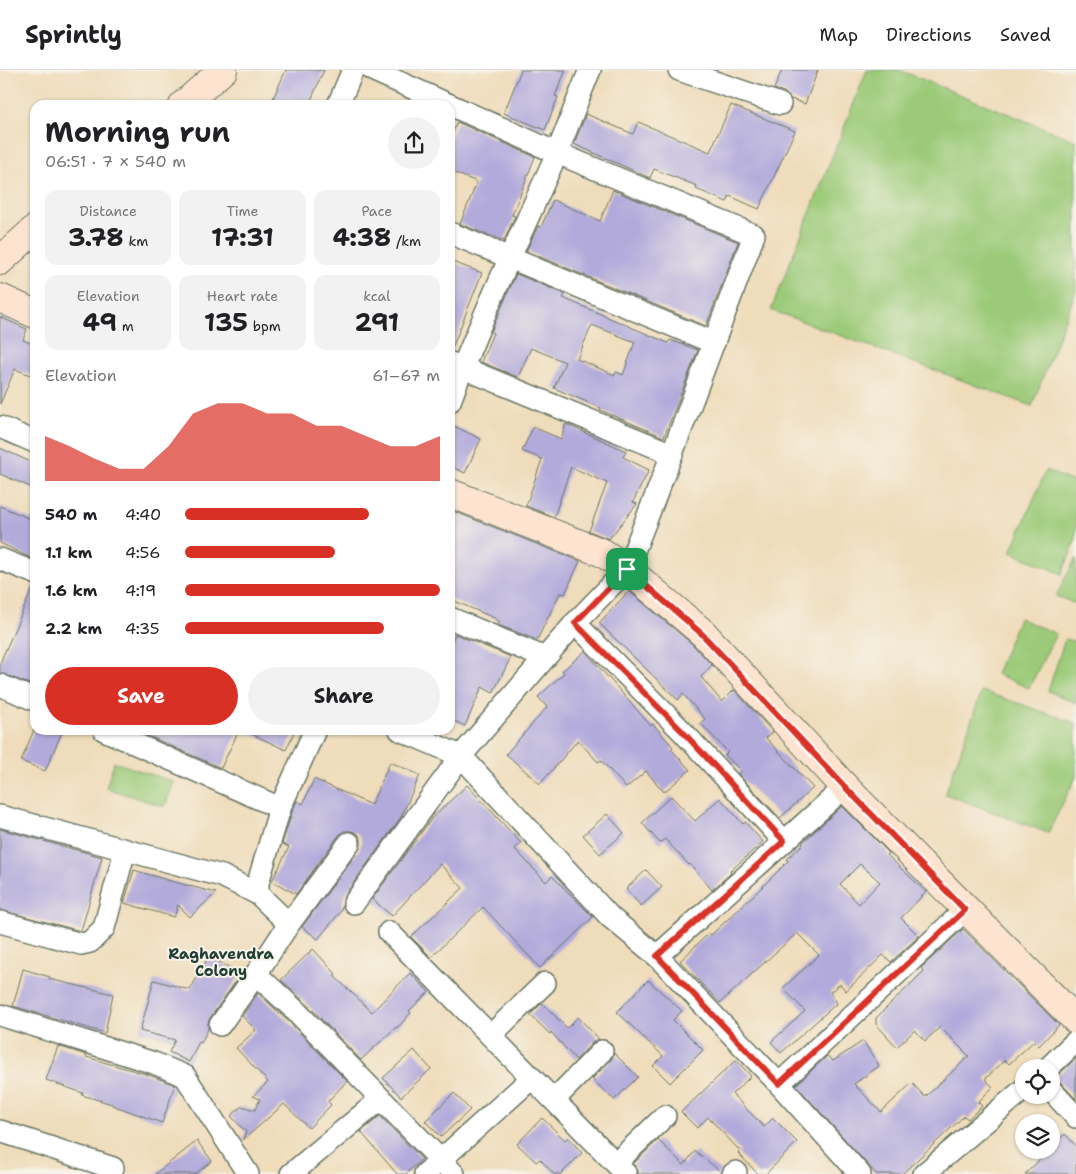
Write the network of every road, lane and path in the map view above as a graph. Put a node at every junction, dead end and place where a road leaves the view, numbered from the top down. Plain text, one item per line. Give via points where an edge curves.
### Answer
1 (223, 70) edge
2 (352, 70) edge
3 (372, 70) edge
4 (590, 70) edge
5 (679, 70) edge
6 (189, 100) edge
7 (340, 100) edge
8 (439, 100) edge
9 (780, 104) dead end
10 (455, 107) edge
11 (557, 153) junction
12 (30, 234) edge
13 (455, 235) edge
14 (510, 257) junction
15 (0, 261) edge
16 (0, 298) edge
17 (30, 312) edge
18 (714, 343) junction
19 (456, 365) edge
20 (0, 427) edge
21 (30, 440) edge
22 (672, 454) junction
23 (455, 495) edge
24 (0, 559) edge
25 (627, 569) junction
26 (30, 572) edge
27 (455, 620) edge
28 (575, 623) junction
29 (545, 658) junction
30 (0, 685) edge
31 (30, 698) edge
32 (115, 735) edge
33 (313, 735) edge
34 (412, 735) edge
35 (461, 756) junction
36 (845, 787) junction
37 (280, 808) junction
38 (0, 816) edge
39 (784, 841) junction
40 (349, 843) dead end
41 (125, 850) junction
42 (258, 894) junction
43 (354, 903) dead end
44 (965, 910) junction
45 (0, 922) edge
46 (289, 924) junction
47 (389, 932) dead end
48 (657, 956) junction
49 (256, 974) junction
50 (545, 983) dead end
51 (0, 1015) edge
52 (1076, 1020) edge
53 (220, 1025) dead end
54 (491, 1035) junction
55 (1076, 1041) edge
56 (602, 1051) dead end
57 (1057, 1059) edge
58 (532, 1078) junction
59 (779, 1084) junction
60 (1015, 1097) edge
61 (381, 1099) junction
62 (554, 1100) junction
63 (1060, 1100) edge
64 (665, 1116) dead end
65 (1076, 1117) edge
66 (0, 1130) edge
67 (113, 1168) dead end
68 (621, 1168) edge
69 (440, 1169) edge
70 (248, 1174) edge
71 (291, 1174) edge
72 (860, 1174) edge
73 (924, 1174) edge

1 - 6 street
2 - 7 street
3 - 8 street
4 - 11 street
5 - 9 street
10 - 11 street
11 - 14 street
11 - 18 street via 754,235
12 - 15 street
13 - 14 street
14 - 18 street
14 - 19 street
16 - 17 street
18 - 22 street
19 - 22 street
20 - 21 street
22 - 25 street
23 - 25 street via 603,553
24 - 26 street
25 - 28 street
25 - 36 street via 702,634
27 - 29 street
28 - 29 street
28 - 39 street
29 - 35 street
30 - 31 street
32 - 37 street
33 - 37 street
34 - 35 street
35 - 43 street
35 - 48 street via 610,917
36 - 39 street
36 - 44 street
37 - 42 street
38 - 41 street
39 - 48 street
40 - 46 street
41 - 42 street via 222,876
41 - 45 street via 104,928 90,942 82,944
42 - 46 street
44 - 52 street
44 - 59 street
46 - 49 street
47 - 54 street
48 - 59 street
49 - 53 street
49 - 61 street
50 - 54 street
51 - 70 street via 154,1063 185,1076
54 - 58 street
55 - 57 street
56 - 62 street
58 - 62 street
58 - 69 street
59 - 72 street
60 - 73 street
61 - 69 street
61 - 71 street
62 - 68 street
63 - 65 street
64 - 68 street
66 - 67 street

